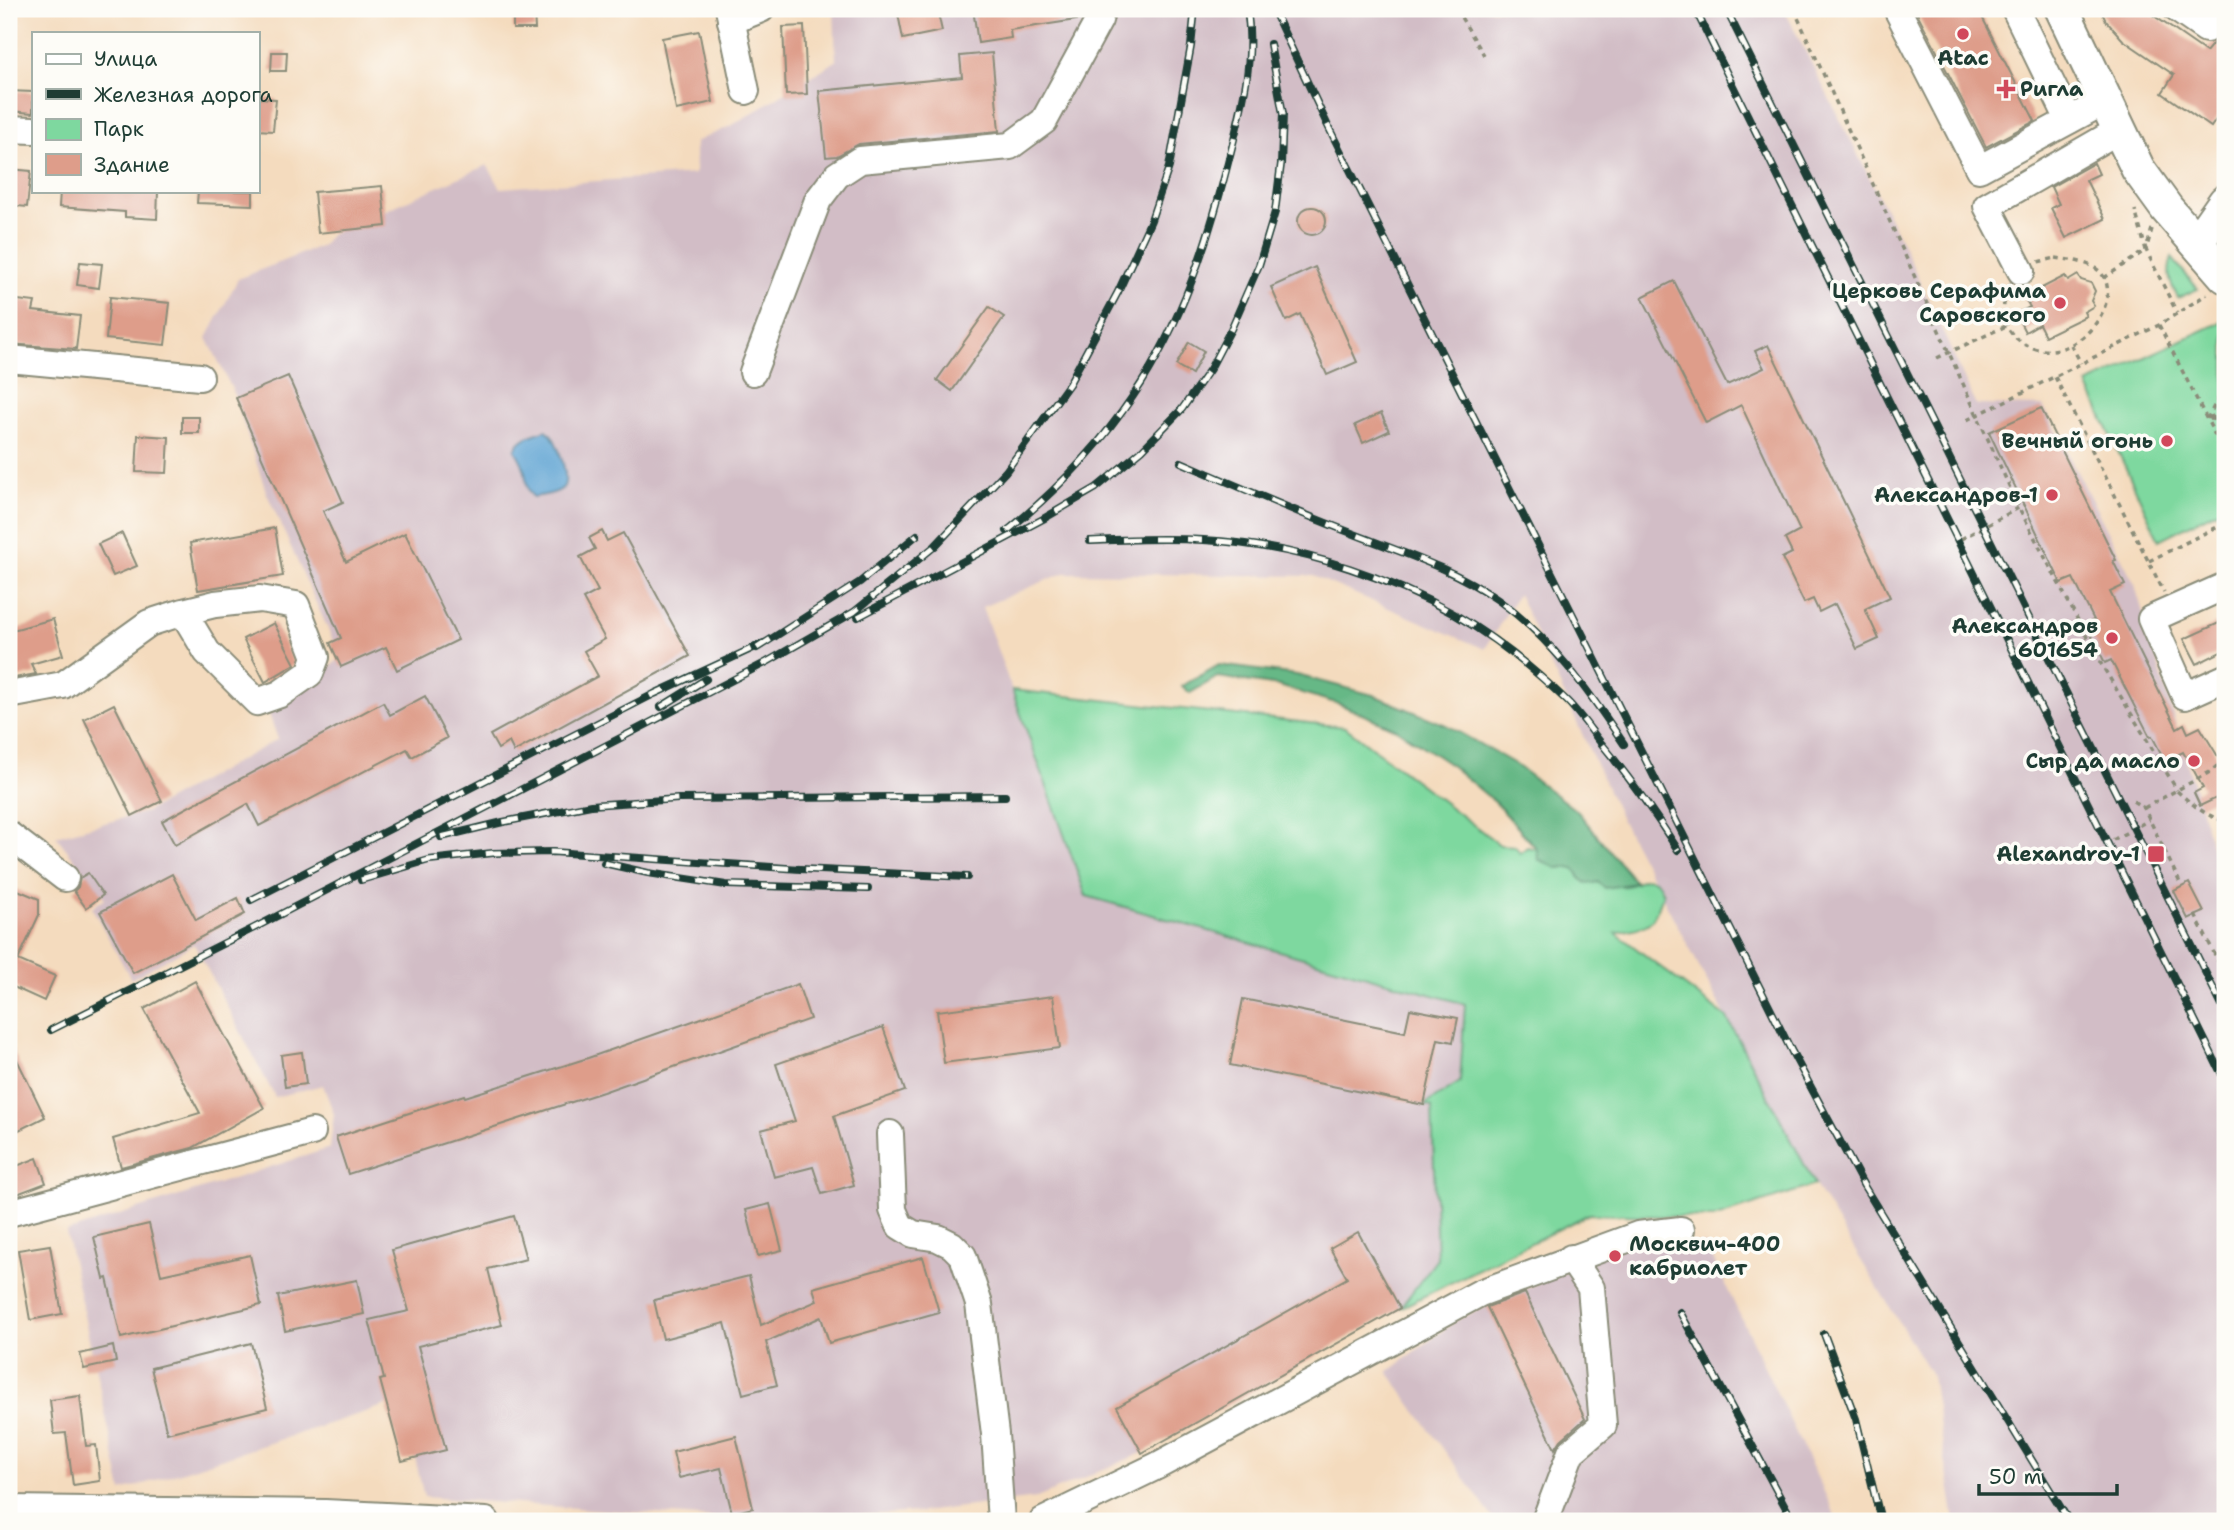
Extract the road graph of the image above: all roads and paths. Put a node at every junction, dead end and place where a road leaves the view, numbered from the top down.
1 (761, 9) edge
2 (1102, 9) edge
3 (1456, 9) edge
4 (1794, 9) edge
5 (1897, 9) edge
6 (2015, 9) edge
7 (2062, 9) edge
8 (2177, 9) edge
9 (2220, 9) edge
10 (730, 15) edge
11 (1484, 55) dead end
12 (746, 90) dead end
13 (2105, 101) junction
14 (2069, 120) junction
15 (9, 128) edge
16 (32, 130) edge
17 (2119, 130) junction
18 (2225, 202) edge
19 (2133, 203) dead end
20 (2154, 222) dead end
21 (2197, 242) junction
22 (2146, 250) junction
23 (2021, 271) junction
24 (2104, 278) junction
25 (2217, 284) edge
26 (2177, 313) junction
27 (2159, 325) junction
28 (2006, 326) junction
29 (2071, 345) junction
30 (1949, 352) junction
31 (1937, 358) dead end
32 (9, 359) edge
33 (2081, 363) junction
34 (753, 372) dead end
35 (2055, 376) junction
36 (200, 377) dead end
37 (2225, 386) edge
38 (2225, 410) edge
39 (1977, 415) junction
40 (2207, 419) junction
41 (1967, 420) dead end
42 (2225, 420) edge
43 (2225, 455) edge
44 (2024, 505) dead end
45 (2018, 508) junction
46 (2225, 523) edge
47 (1961, 539) dead end
48 (2149, 561) junction
49 (2225, 586) edge
50 (2173, 609) junction
51 (183, 612) junction
52 (2225, 678) edge
53 (9, 695) edge
54 (2225, 759) edge
55 (2168, 782) dead end
56 (2177, 790) junction
57 (2133, 800) dead end
58 (2144, 808) junction
59 (2149, 820) junction
60 (2225, 821) edge
61 (9, 835) edge
62 (2113, 840) dead end
63 (65, 878) dead end
64 (2182, 887) dead end
65 (2195, 915) dead end
66 (2225, 975) edge
67 (312, 1132) dead end
68 (890, 1134) dead end
69 (9, 1213) edge
70 (1681, 1230) dead end
71 (1571, 1258) junction
72 (9, 1509) edge
73 (116, 1516) edge
74 (366, 1518) edge
75 (486, 1521) edge
76 (1001, 1521) edge
77 (1043, 1521) edge
78 (1545, 1521) edge

1 - 10 street
2 - 34 street
3 - 11 path
4 - 30 path
5 - 14 street
6 - 14 street
7 - 13 main road
8 - 9 street
10 - 12 street
13 - 14 street
13 - 17 main road
15 - 16 street
17 - 21 main road
17 - 23 street
18 - 21 main road
19 - 22 path
20 - 22 path
21 - 25 main road
22 - 24 path
22 - 26 path
23 - 24 path
23 - 28 path
24 - 29 path
25 - 26 path
26 - 27 path
27 - 33 path
27 - 40 path
28 - 29 path
28 - 30 path
29 - 33 path
30 - 31 path
30 - 39 path
32 - 36 street
33 - 35 path
35 - 39 path
35 - 48 path
37 - 40 path
38 - 40 path
39 - 41 path
39 - 45 path
40 - 42 path
40 - 43 path
44 - 45 path
45 - 47 path
45 - 56 path
46 - 48 path
48 - 50 path
49 - 50 street
50 - 52 street
51 - 51 street
51 - 53 street
54 - 56 path
55 - 56 path
56 - 58 path
56 - 60 path
57 - 58 path
58 - 59 path
59 - 62 path
59 - 64 path
61 - 63 street
65 - 66 path
67 - 69 street
68 - 76 street
70 - 71 street
71 - 77 street
71 - 78 street
72 - 73 street
73 - 74 street
74 - 75 street

